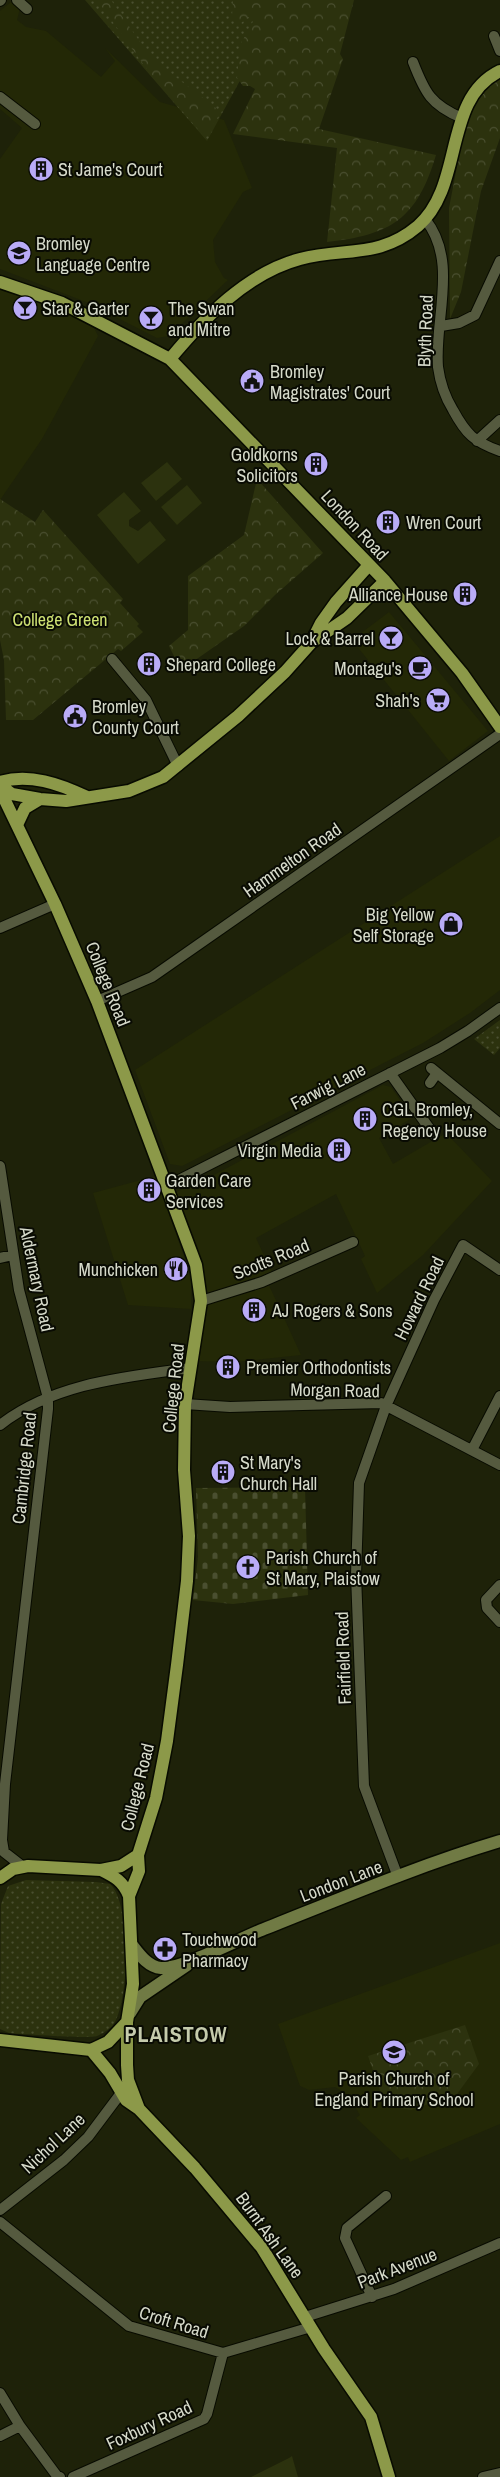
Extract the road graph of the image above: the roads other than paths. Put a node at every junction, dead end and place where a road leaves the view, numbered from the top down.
1 (16, 0) edge
2 (27, 9) dead end
3 (494, 36) dead end
4 (500, 51) edge
5 (413, 62) dead end
6 (500, 71) edge
7 (0, 97) edge
8 (462, 118) junction
9 (35, 124) dead end
10 (425, 219) junction
11 (500, 261) edge
12 (0, 282) edge
13 (441, 326) junction
14 (170, 359) junction
15 (500, 420) edge
16 (477, 441) junction
17 (500, 451) edge
18 (368, 565) junction
19 (384, 581) junction
20 (312, 643) junction
21 (112, 659) dead end
22 (500, 727) edge
23 (500, 734) edge
24 (178, 766) junction
25 (0, 784) edge
26 (0, 790) edge
27 (87, 797) junction
28 (40, 800) junction
29 (17, 825) junction
30 (55, 904) junction
31 (0, 928) edge
32 (97, 1001) junction
33 (500, 1008) edge
34 (390, 1073) junction
35 (430, 1083) dead end
36 (500, 1124) edge
37 (434, 1135) dead end
38 (0, 1166) edge
39 (167, 1186) junction
40 (352, 1242) dead end
41 (13, 1254) junction
42 (0, 1258) edge
43 (500, 1270) edge
44 (201, 1301) junction
45 (191, 1368) junction
46 (500, 1396) edge
47 (48, 1398) junction
48 (186, 1404) junction
49 (386, 1406) junction
50 (0, 1425) edge
51 (472, 1450) junction
52 (500, 1465) edge
53 (500, 1585) edge
54 (500, 1622) edge
55 (3, 1784) edge
56 (500, 1841) edge
57 (138, 1855) junction
58 (22, 1866) junction
59 (101, 1870) junction
60 (398, 1877) junction
61 (0, 1878) edge
62 (129, 1896) junction
63 (132, 1945) junction
64 (196, 1958) junction
65 (128, 2017) junction
66 (0, 2041) edge
67 (91, 2050) junction
68 (121, 2094) junction
69 (139, 2109) junction
70 (386, 2196) dead end
71 (0, 2210) edge
72 (0, 2222) edge
73 (500, 2244) edge
74 (372, 2297) junction
75 (308, 2322) junction
76 (223, 2353) junction
77 (0, 2393) edge
78 (20, 2426) junction
79 (0, 2436) edge
80 (500, 2473) edge
81 (60, 2477) edge
82 (73, 2477) edge
83 (388, 2477) edge
84 (483, 2477) edge

1 - 2 street
3 - 4 street
5 - 8 street
6 - 8 main road
7 - 9 street
8 - 10 main road
10 - 13 street, Blyth Road
10 - 14 main road
11 - 13 street
12 - 14 main road, London Road
13 - 16 street, Blyth Road
14 - 18 main road, London Road
15 - 16 street
16 - 17 street, Blyth Road
18 - 19 main road, London Road
18 - 20 main road
19 - 20 main road
19 - 22 main road, London Road
20 - 24 main road
21 - 24 street
23 - 32 street, Hammelton Road
24 - 27 main road
25 - 27 main road
25 - 28 main road
26 - 29 main road, College Road
27 - 28 main road
28 - 29 main road
29 - 30 main road, College Road
30 - 31 street
30 - 32 main road, College Road
32 - 39 main road, College Road
33 - 34 street, Farwig Lane
34 - 37 street
34 - 39 street, Farwig Lane
35 - 36 street
38 - 41 street, Aldermary Road
39 - 44 main road, College Road
40 - 44 street, Scotts Road
41 - 42 street
41 - 47 street, Aldermary Road
43 - 49 street, Howard Road
44 - 45 main road, College Road
45 - 47 street
45 - 48 main road, College Road
46 - 51 street
47 - 50 street
47 - 55 street, Cambridge Road
48 - 49 street, Morgan Road
48 - 57 main road, College Road
49 - 51 street, Morgan Road
49 - 60 street, Fairfield Road
51 - 52 street, Morgan Road
53 - 54 street
55 - 58 street, Cambridge Road
56 - 60 street, London Lane
57 - 59 main road
57 - 62 main road, College Road
58 - 59 main road
58 - 61 main road
59 - 62 main road
60 - 64 street, London Lane
62 - 63 main road, College Road
63 - 64 street
63 - 65 main road, College Road
64 - 65 street
65 - 67 main road
65 - 69 main road, Burnt Ash Lane
66 - 67 main road
67 - 68 main road
68 - 69 main road
68 - 71 street, Nichol Lane
69 - 75 main road, Burnt Ash Lane
70 - 74 street
72 - 76 street, Croft Road
73 - 74 street, Park Avenue
74 - 75 street, Park Avenue
75 - 76 street, Croft Road
75 - 83 main road, Burnt Ash Lane
76 - 82 street, Foxbury Road
77 - 78 street
78 - 79 street
78 - 81 street
80 - 84 street

